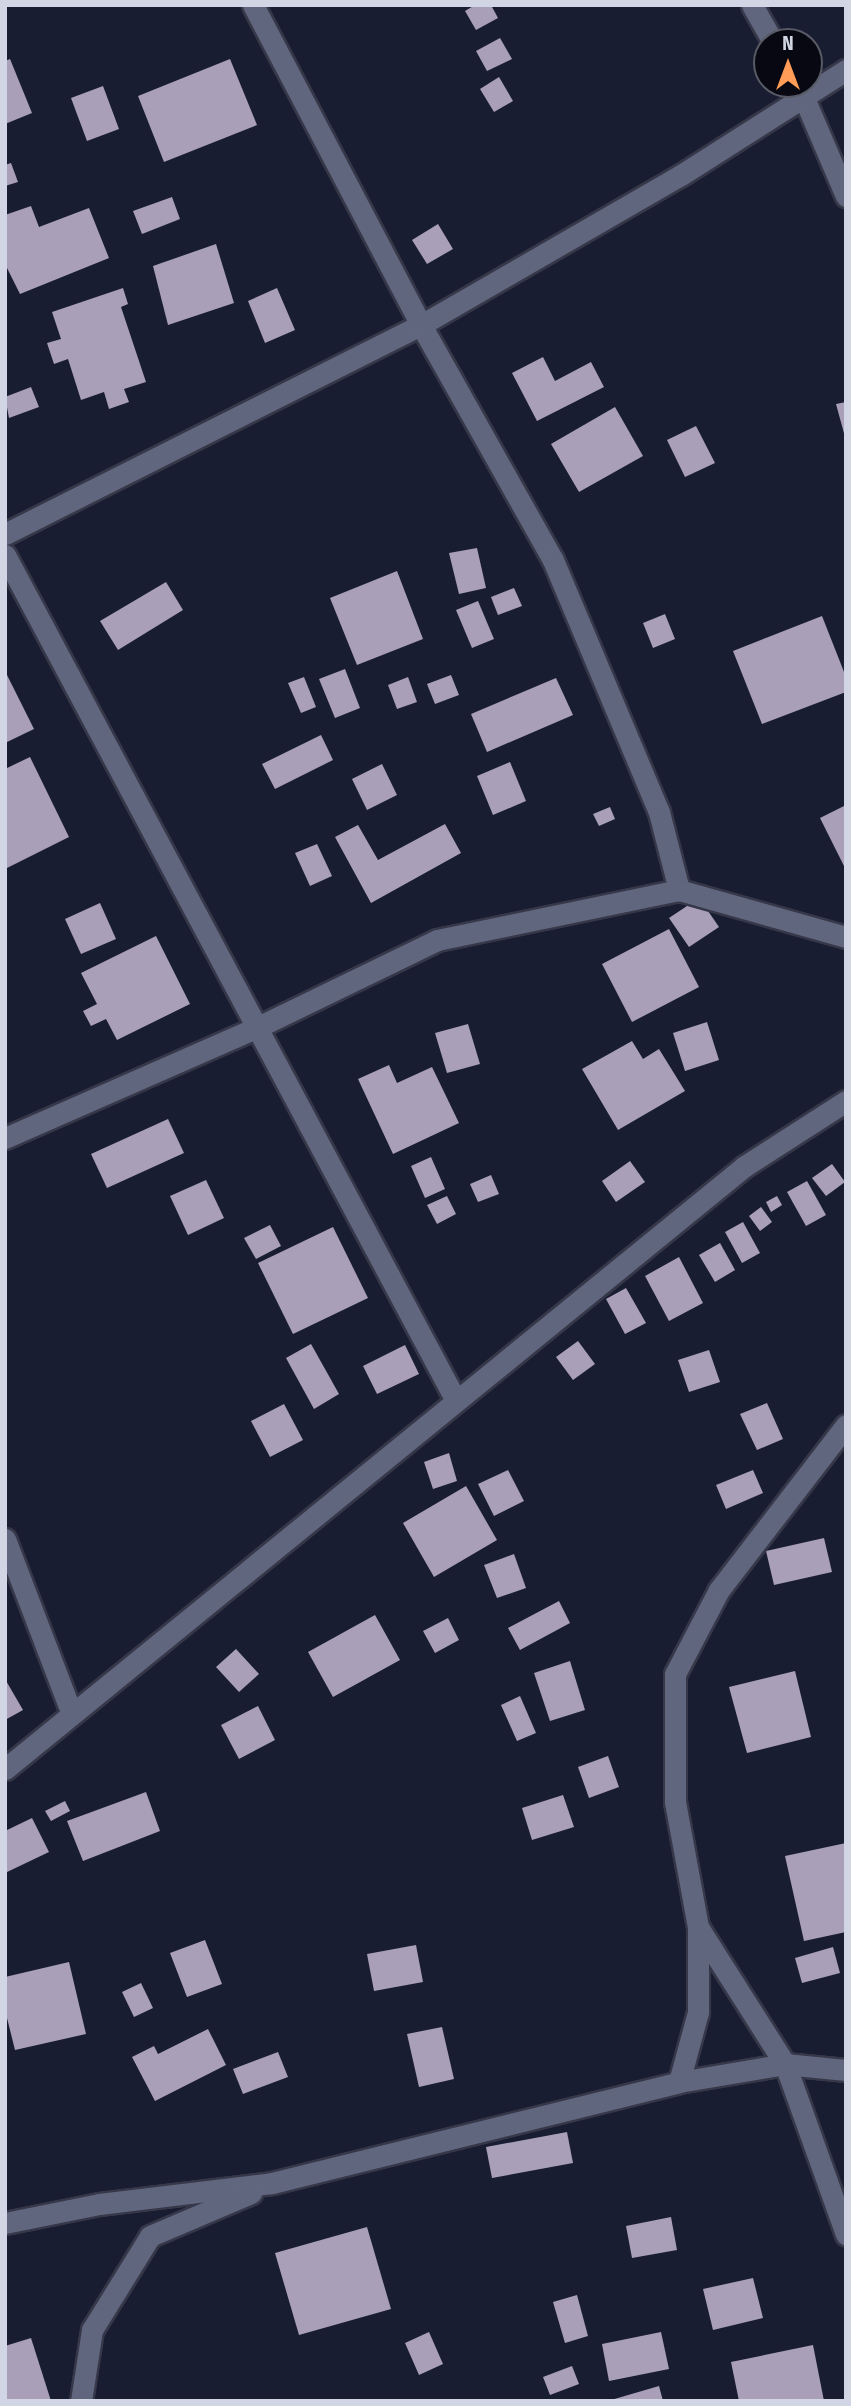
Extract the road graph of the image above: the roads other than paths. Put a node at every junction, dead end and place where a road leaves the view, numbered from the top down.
1 (253, 5) edge
2 (752, 5) edge
3 (766, 28) edge
4 (846, 70) edge
5 (823, 80) edge
6 (788, 98) edge
7 (805, 98) edge
8 (846, 196) edge
9 (421, 326) junction
10 (5, 534) edge
11 (5, 555) edge
12 (679, 890) junction
13 (846, 937) edge
14 (260, 1026) junction
15 (846, 1101) edge
16 (5, 1138) edge
17 (456, 1399) junction
18 (846, 1425) edge
19 (5, 1539) edge
20 (71, 1712) junction
21 (5, 1769) edge
22 (698, 1927) junction
23 (785, 2064) junction
24 (846, 2070) edge
25 (679, 2082) junction
26 (272, 2183) junction
27 (5, 2223) edge
28 (846, 2234) edge
29 (81, 2401) edge

1 - 9 street
2 - 3 street
4 - 5 street
6 - 9 street
7 - 8 street
9 - 10 street
9 - 12 street
11 - 14 street
12 - 13 street
12 - 14 street
14 - 16 street
14 - 17 street
15 - 17 street
17 - 20 street
18 - 22 street
19 - 20 street
20 - 21 street
22 - 23 street
22 - 25 street
23 - 24 street
23 - 25 street
23 - 28 street
25 - 26 street
26 - 27 street
26 - 29 street

